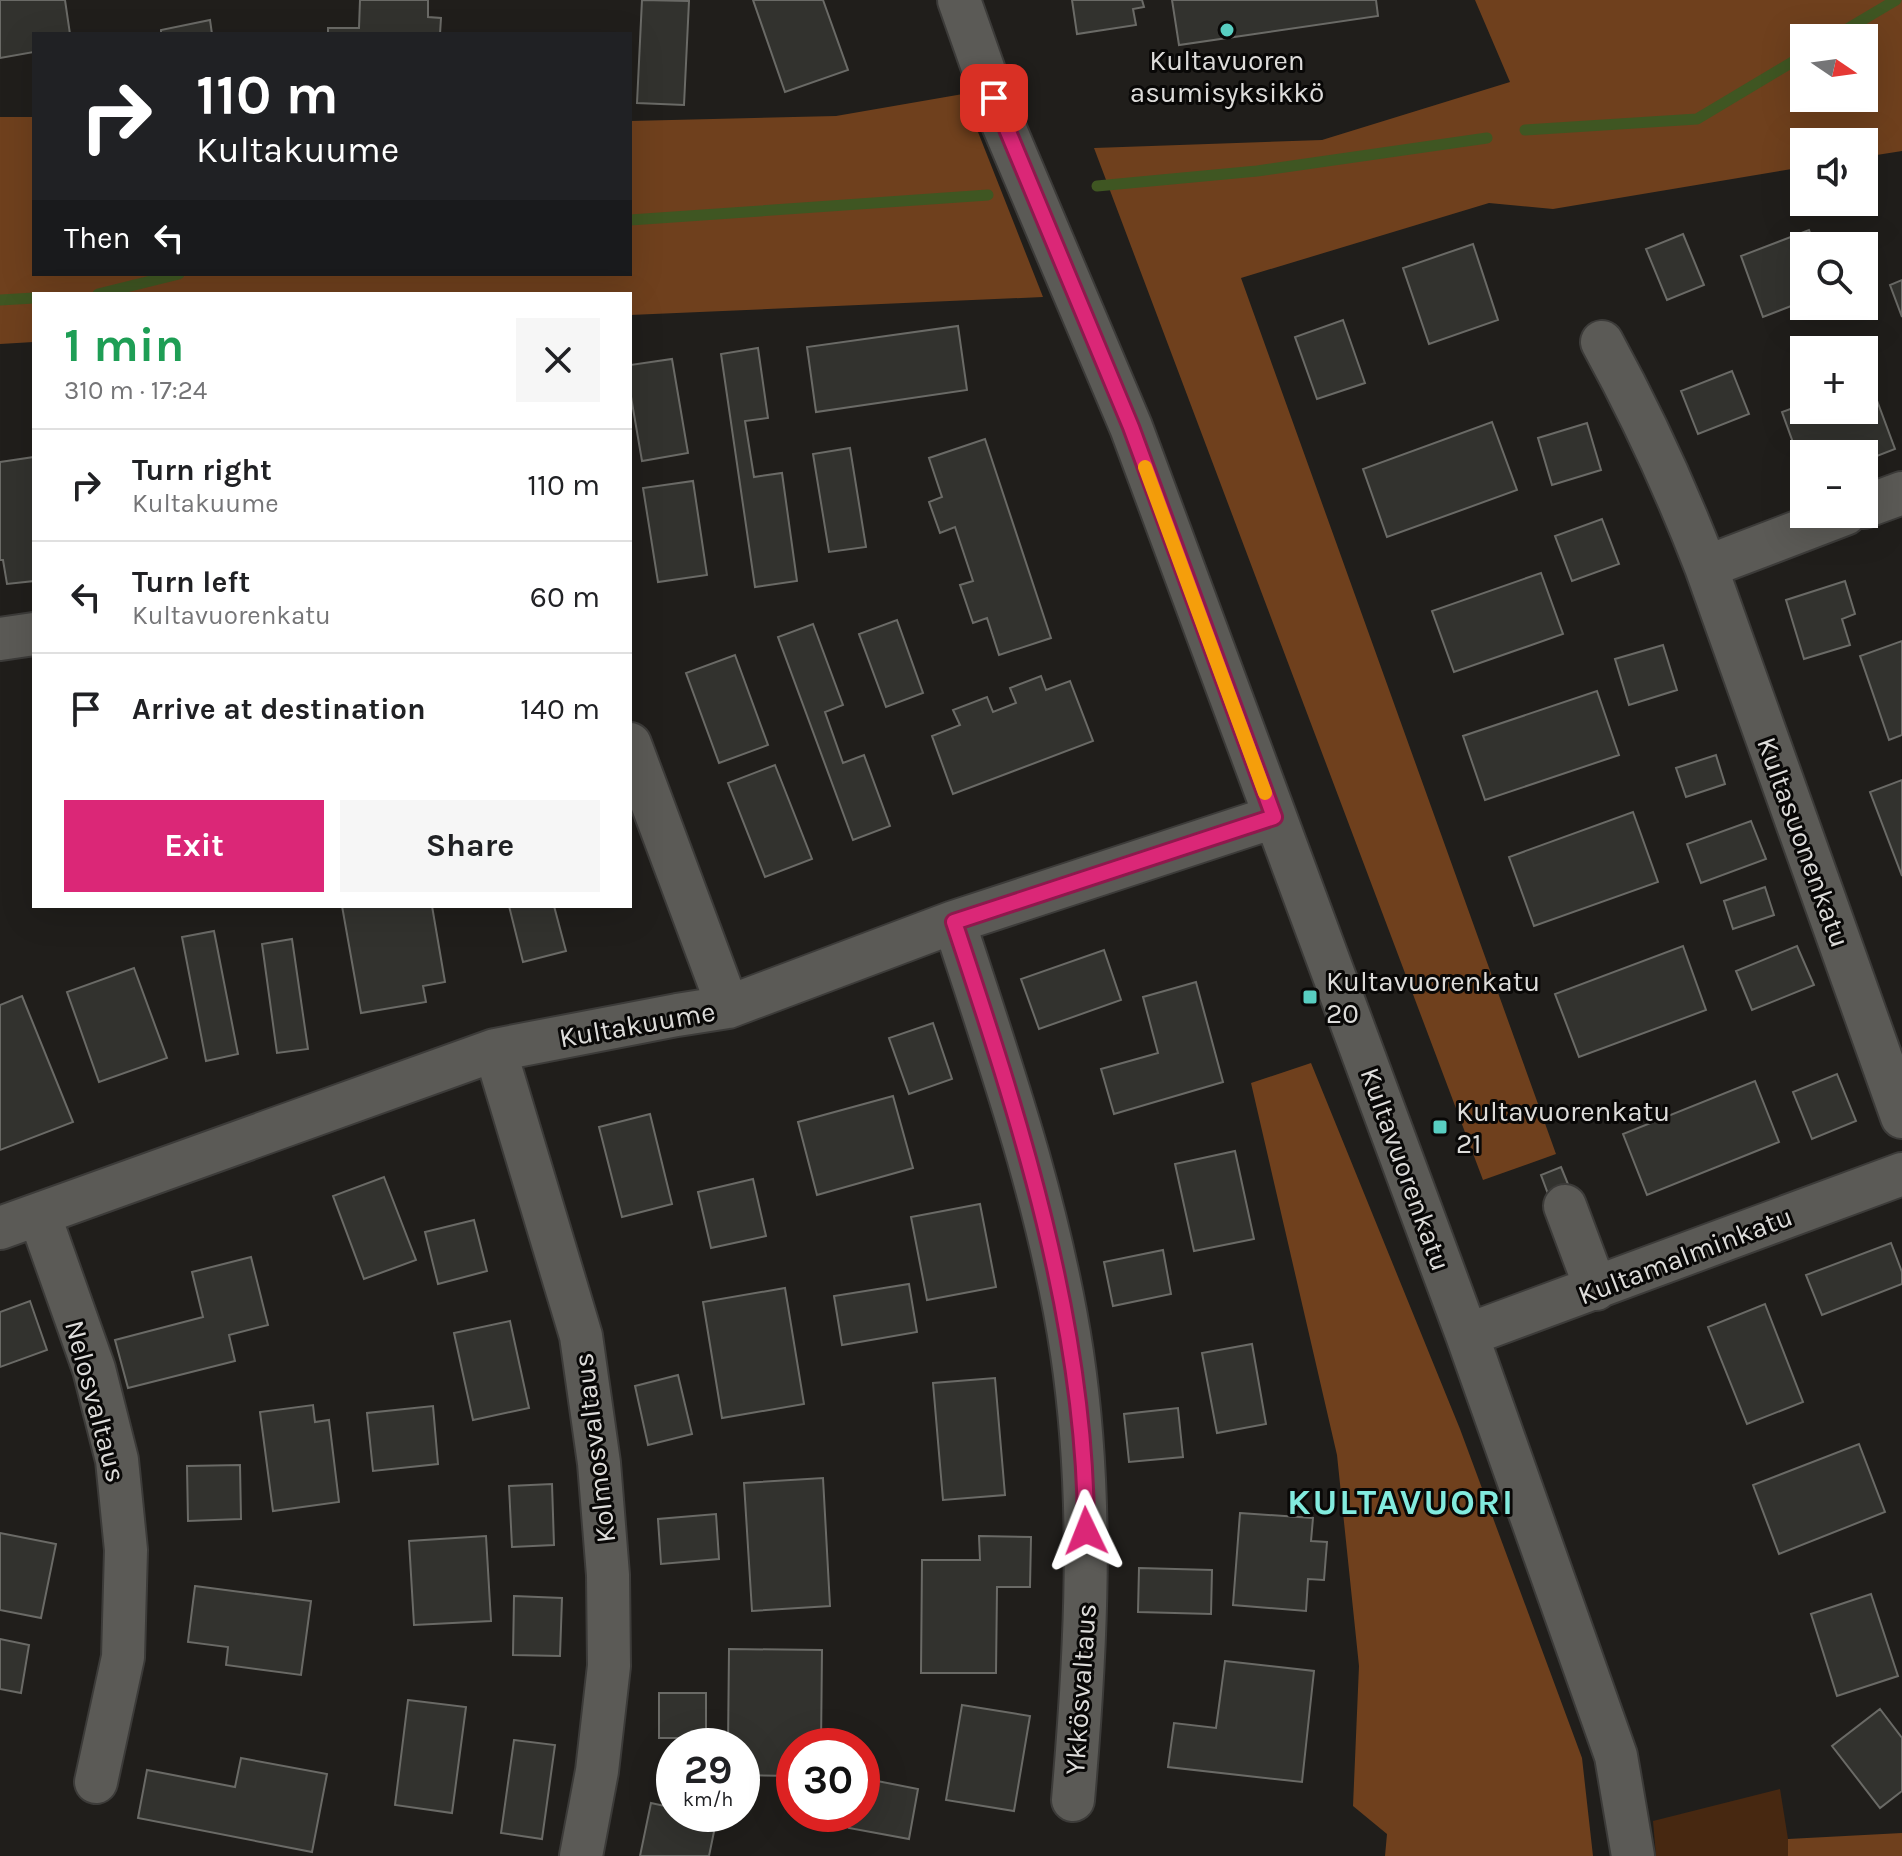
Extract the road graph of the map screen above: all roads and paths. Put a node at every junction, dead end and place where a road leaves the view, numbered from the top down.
1 (959, 0) edge
2 (1602, 342) dead end
3 (1902, 493) edge
4 (1878, 502) edge
5 (1808, 528) edge
6 (1706, 567) junction
7 (32, 634) edge
8 (0, 639) edge
9 (632, 749) edge
10 (1274, 817) junction
11 (954, 922) junction
12 (728, 1007) junction
13 (495, 1050) junction
14 (1902, 1117) edge
15 (1902, 1174) edge
16 (1565, 1206) dead end
17 (39, 1214) junction
18 (0, 1228) edge
19 (1596, 1289) junction
20 (1467, 1335) junction
21 (96, 1782) dead end
22 (1073, 1800) dead end
23 (581, 1856) edge
24 (1633, 1856) edge

1 - 10 street, Kultavuorenkatu
2 - 6 street, Kultasuonenkatu
3 - 4 street
5 - 6 street
6 - 14 street, Kultasuonenkatu
7 - 8 street
9 - 12 street
10 - 11 street, Kultakuume
10 - 20 street, Kultavuorenkatu
11 - 12 street, Kultakuume
11 - 22 street, Ykkösvaltaus
12 - 13 street, Kultakuume
13 - 17 street, Kultakuume
13 - 23 street, Kolmosvaltaus
15 - 19 street, Kultamalminkatu
16 - 19 street
17 - 18 street, Kultakuume
17 - 21 street, Nelosvaltaus
19 - 20 street, Kultamalminkatu
20 - 24 street, Kultavuorenkatu

